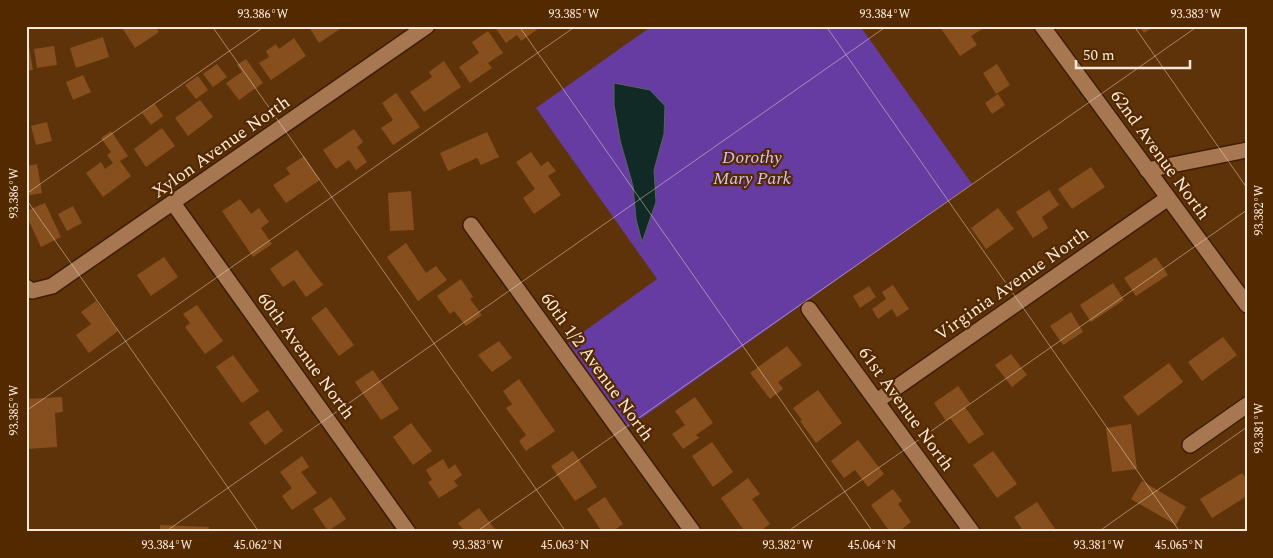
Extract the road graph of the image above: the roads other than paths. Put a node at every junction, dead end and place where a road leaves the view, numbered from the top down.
1 (428, 26) edge
2 (1042, 26) edge
3 (1247, 150) edge
4 (1147, 170) junction
5 (1168, 198) junction
6 (173, 203) junction
7 (471, 224) dead end
8 (29, 289) edge
9 (1247, 305) edge
10 (809, 309) dead end
11 (877, 401) junction
12 (1247, 405) edge
13 (1190, 446) dead end
14 (691, 531) edge
15 (408, 532) edge
16 (972, 532) edge

1 - 6 street, Xylon Avenue North
2 - 4 street, 62nd Avenue North
3 - 4 street
4 - 5 street, 62nd Avenue North
5 - 9 street, 62nd Avenue North
5 - 11 street, Virginia Avenue North
6 - 8 street, Xylon Avenue North
6 - 15 street, 60th Avenue North
7 - 14 street, 60th 1/2 Avenue North
10 - 11 street, 61st Avenue North
11 - 16 street, 61st Avenue North
12 - 13 street

